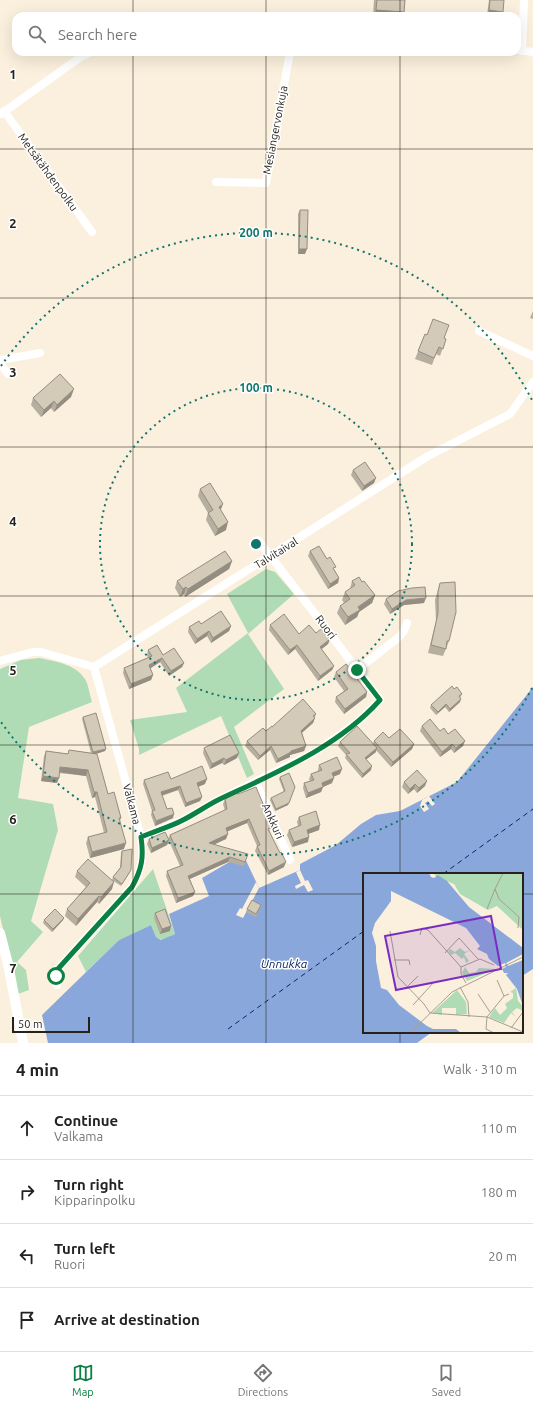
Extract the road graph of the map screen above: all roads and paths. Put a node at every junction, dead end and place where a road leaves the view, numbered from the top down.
1 (524, 0) edge
2 (521, 30) edge
3 (521, 50) edge
4 (533, 52) edge
5 (82, 56) edge
6 (289, 56) edge
7 (2, 113) edge
8 (216, 182) dead end
9 (92, 232) dead end
10 (479, 331) dead end
11 (40, 354) dead end
12 (533, 356) edge
13 (0, 360) edge
14 (0, 363) edge
15 (8, 374) dead end
16 (533, 382) edge
17 (258, 540) dead end
18 (270, 556) junction
19 (407, 623) dead end
20 (0, 661) edge
21 (94, 667) junction
22 (357, 670) junction
23 (256, 782) junction
24 (141, 837) junction
25 (290, 860) dead end
26 (0, 933) edge
27 (56, 985) dead end
28 (23, 1043) edge

1 - 2 street
3 - 4 street
5 - 7 street
6 - 8 street, Mesiangervonkuja
7 - 9 street, Metsätähdenpolku
10 - 12 street
11 - 13 street
14 - 15 street
16 - 18 street, Talvitaival
17 - 18 street, Ruori
18 - 21 street, Talvitaival
18 - 22 street, Ruori
19 - 22 street
20 - 21 street
21 - 24 street, Valkama
22 - 23 street, Ruori
23 - 24 street
23 - 25 street, Ankkuri
24 - 27 street, Valkama
26 - 28 street

